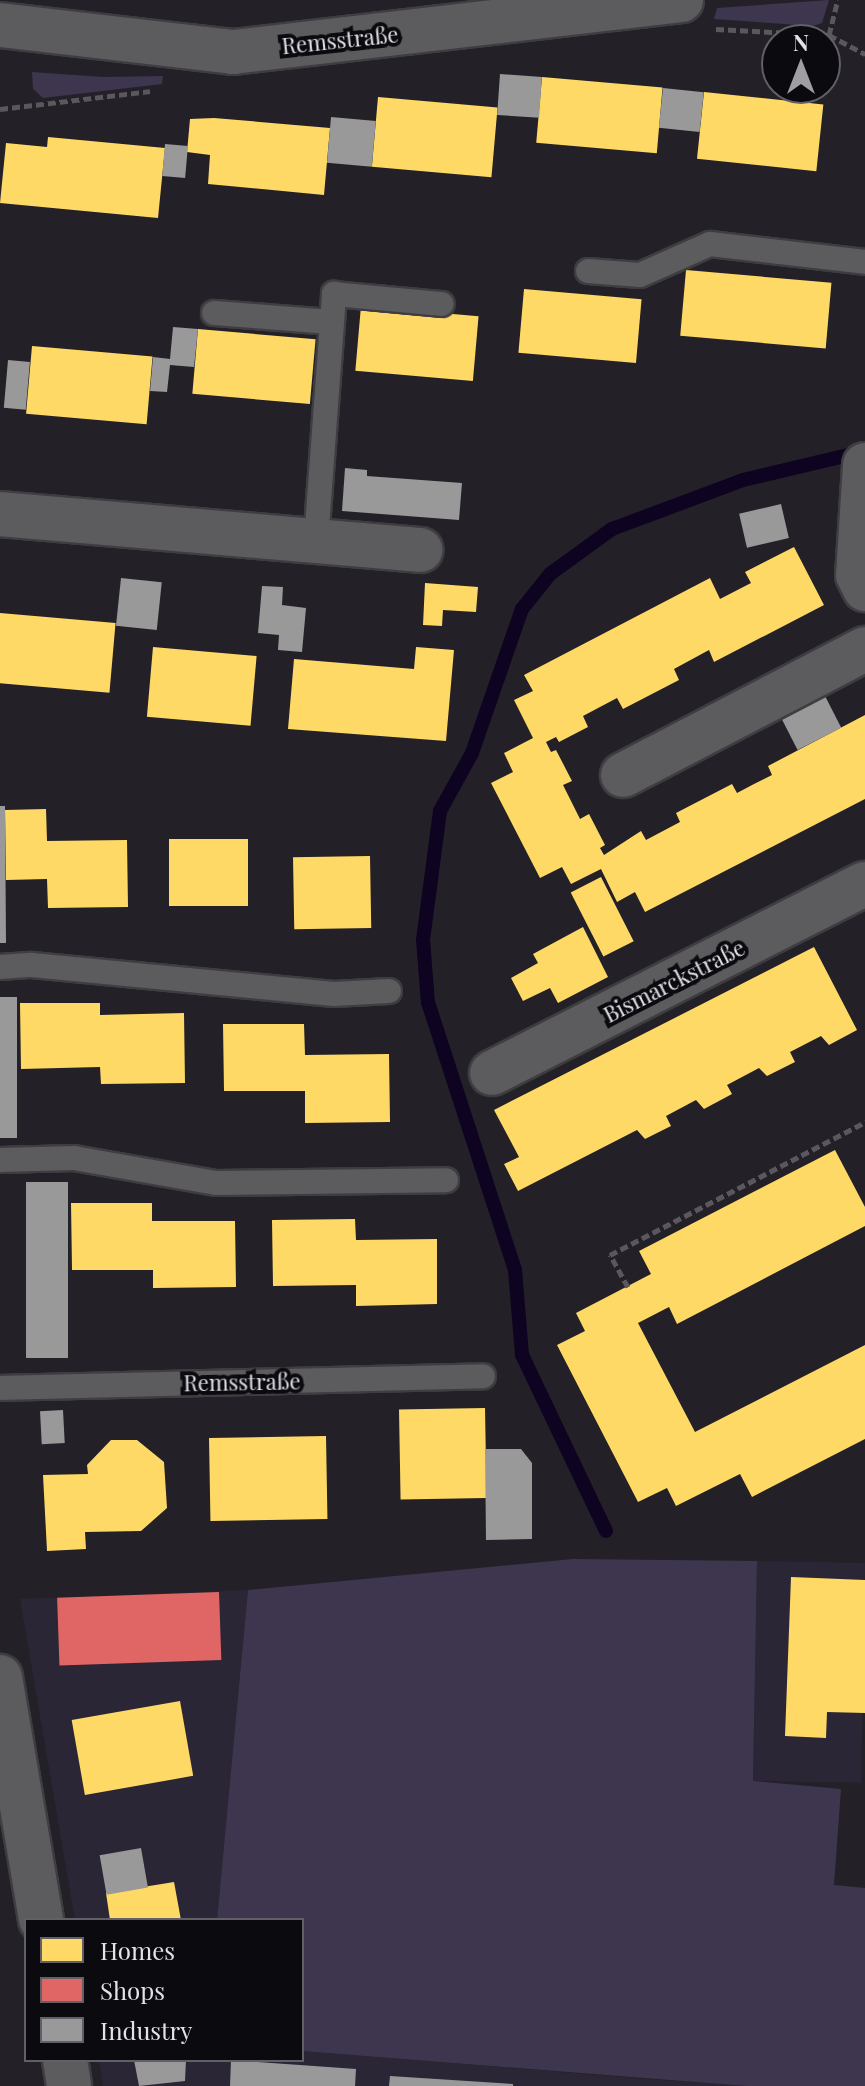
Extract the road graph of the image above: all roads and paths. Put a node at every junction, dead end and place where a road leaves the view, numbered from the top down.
1 (838, 0) edge
2 (693, 14) edge
3 (761, 24) edge
4 (832, 24) edge
5 (0, 25) edge
6 (841, 41) edge
7 (865, 54) edge
8 (158, 90) dead end
9 (0, 109) edge
10 (865, 262) edge
11 (588, 271) dead end
12 (442, 304) dead end
13 (214, 313) dead end
14 (332, 322) junction
15 (865, 465) edge
16 (0, 514) edge
17 (316, 541) junction
18 (420, 550) dead end
19 (865, 589) edge
20 (865, 649) edge
21 (623, 775) dead end
22 (860, 887) edge
23 (0, 967) edge
24 (389, 991) dead end
25 (492, 1073) dead end
26 (865, 1122) edge
27 (0, 1160) edge
28 (446, 1180) dead end
29 (628, 1287) dead end
30 (483, 1376) dead end
31 (0, 1388) edge
32 (0, 1677) edge
33 (41, 1918) edge
34 (65, 2062) edge
35 (69, 2086) edge

1 - 4 path
2 - 3 path
2 - 5 street, Remsstraße
6 - 7 path
8 - 9 path
10 - 11 lane
12 - 14 lane
13 - 14 lane
14 - 17 lane
15 - 19 street
16 - 17 street
17 - 18 street
20 - 21 street
22 - 25 street, Bismarckstraße
23 - 24 lane
26 - 29 path
27 - 28 lane
30 - 31 lane, Remsstraße
32 - 33 street
34 - 35 street

